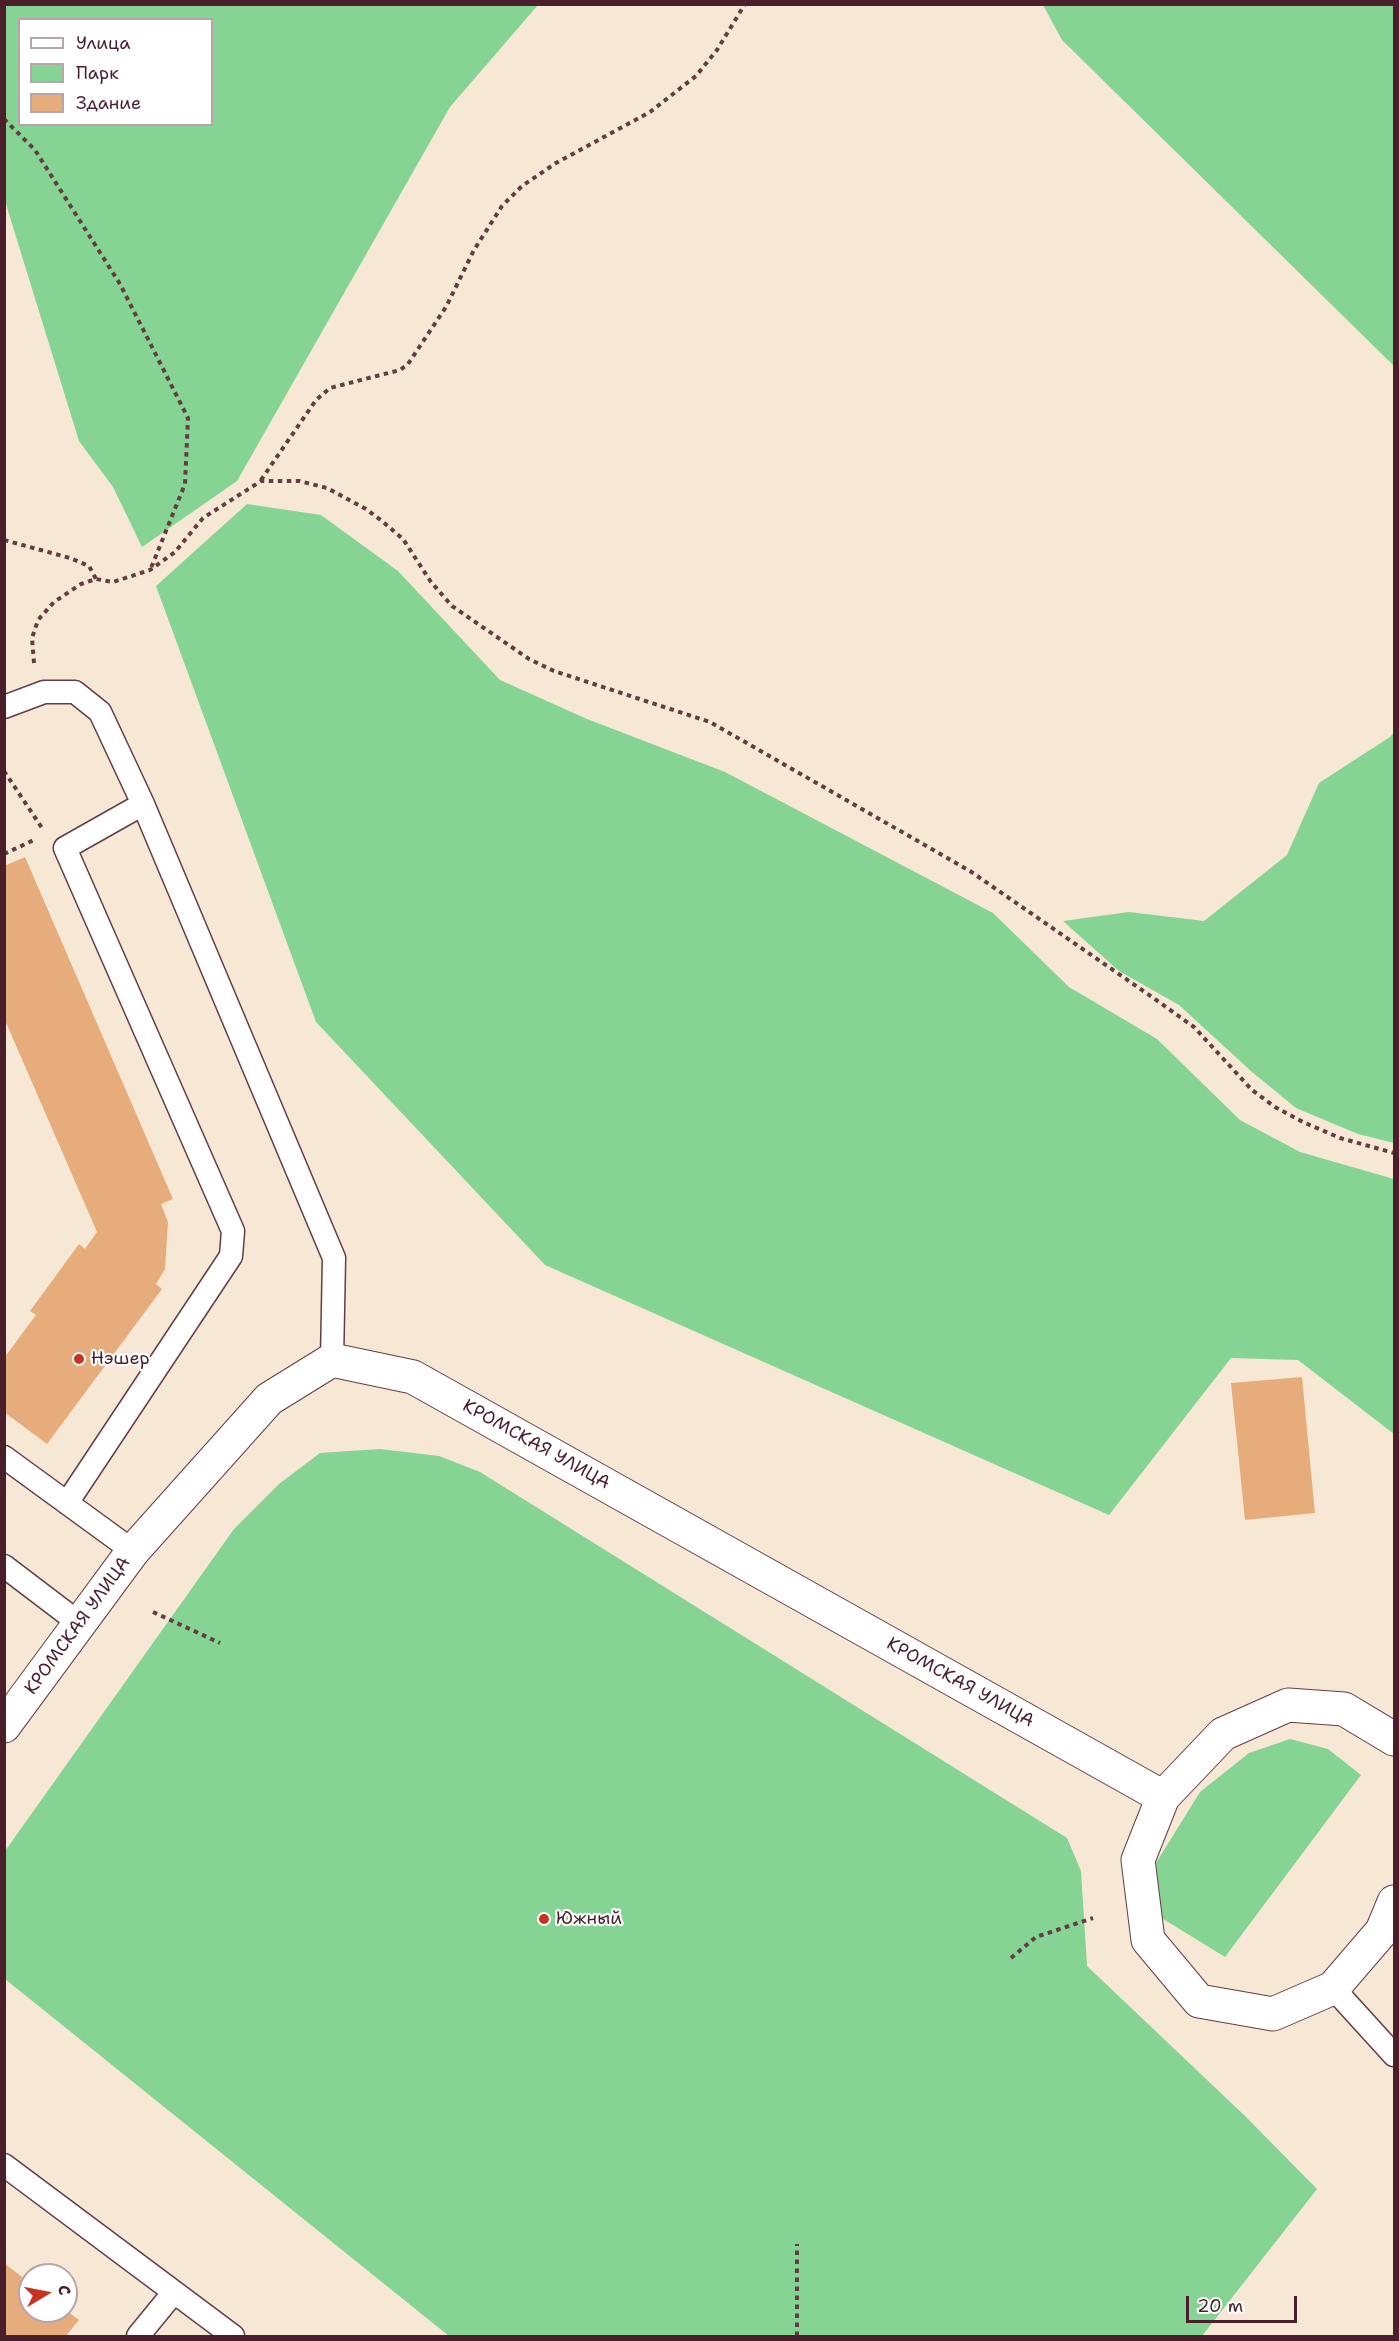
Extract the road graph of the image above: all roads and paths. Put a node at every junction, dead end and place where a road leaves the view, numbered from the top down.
1 (745, 4) edge
2 (4, 119) edge
3 (261, 481) junction
4 (4, 540) edge
5 (150, 570) junction
6 (96, 579) junction
7 (45, 692) junction
8 (4, 707) edge
9 (4, 771) edge
10 (143, 804) junction
11 (4, 854) edge
12 (1395, 1153) edge
13 (332, 1360) junction
14 (4, 1456) edge
15 (67, 1503) junction
16 (133, 1551) junction
17 (4, 1566) edge
18 (153, 1612) dead end
19 (79, 1623) junction
20 (220, 1643) dead end
21 (4, 1726) edge
22 (1395, 1739) edge
23 (1163, 1797) junction
24 (1395, 1902) edge
25 (1094, 1918) dead end
26 (1011, 1958) dead end
27 (1333, 1988) junction
28 (1395, 2055) edge
29 (4, 2165) edge
30 (797, 2244) dead end
31 (174, 2292) junction
32 (138, 2337) edge
33 (233, 2337) edge
34 (797, 2337) edge

1 - 3 path
2 - 5 path
3 - 5 path
3 - 12 path
4 - 6 path
5 - 6 path
6 - 7 path
7 - 8 lane
7 - 10 lane
9 - 11 path
10 - 13 lane
10 - 15 lane
13 - 16 street, КРОМСКАЯ УЛИЦА
13 - 23 street, КРОМСКАЯ УЛИЦА
14 - 15 lane
15 - 16 lane
16 - 19 street, КРОМСКАЯ УЛИЦА
17 - 19 lane
18 - 20 path
19 - 21 street, КРОМСКАЯ УЛИЦА
22 - 23 street
23 - 27 street
24 - 27 street
25 - 26 path
27 - 28 lane
29 - 31 lane
30 - 34 path
31 - 32 lane
31 - 33 lane

